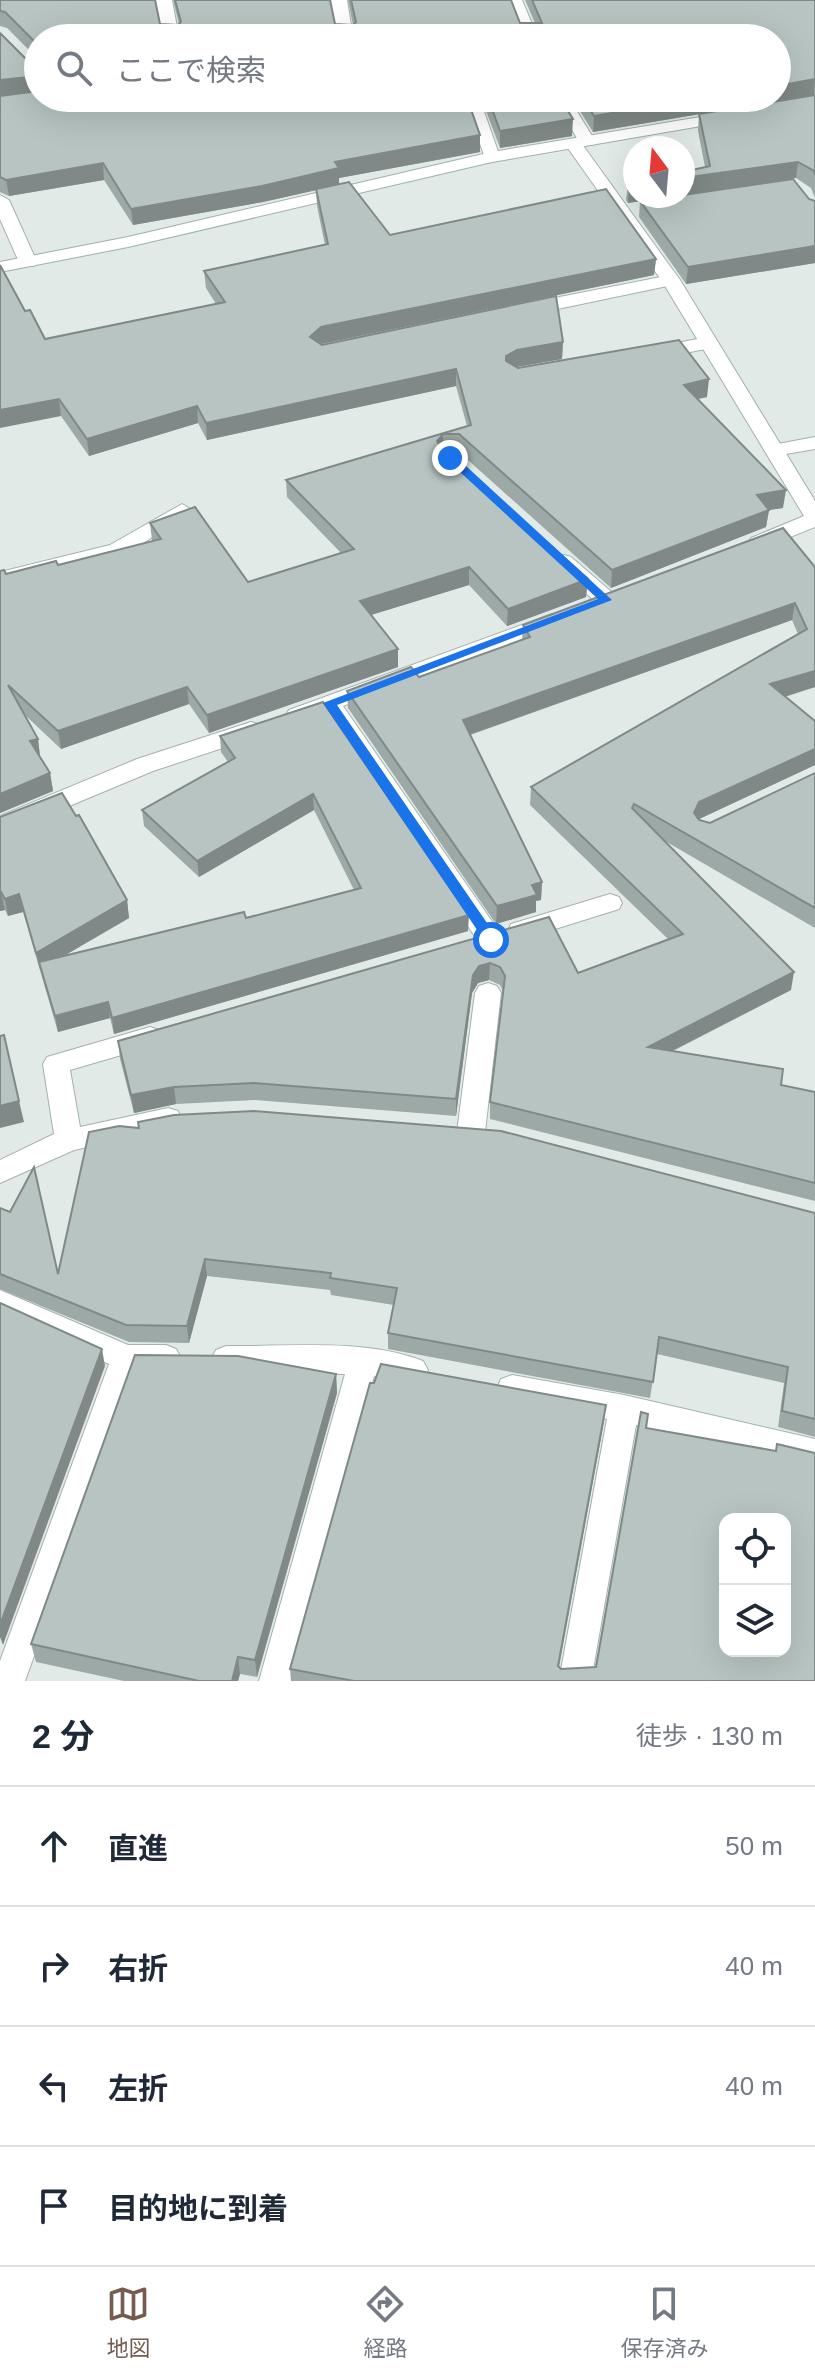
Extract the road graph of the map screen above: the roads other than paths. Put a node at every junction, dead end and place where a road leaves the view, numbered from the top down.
1 (164, 0) edge
2 (339, 0) edge
3 (514, 0) edge
4 (168, 24) edge
5 (343, 24) edge
6 (524, 24) edge
7 (477, 112) edge
8 (567, 112) edge
9 (754, 113) edge
10 (580, 143) junction
11 (492, 157) junction
12 (0, 200) edge
13 (28, 262) junction
14 (0, 267) edge
15 (671, 280) junction
16 (504, 315) edge
17 (709, 343) junction
18 (635, 356) edge
19 (815, 443) edge
20 (774, 450) junction
21 (182, 510) edge
22 (815, 519) edge
23 (551, 549) edge
24 (736, 552) edge
25 (0, 579) edge
26 (329, 703) junction
27 (0, 826) edge
28 (610, 903) dead end
29 (491, 940) junction
30 (461, 948) edge
31 (488, 993) dead end
32 (176, 1030) edge
33 (192, 1117) edge
34 (440, 1129) edge
35 (471, 1132) junction
36 (501, 1134) edge
37 (69, 1140) junction
38 (0, 1172) edge
39 (0, 1302) edge
40 (126, 1358) junction
41 (363, 1361) junction
42 (439, 1375) edge
43 (486, 1383) edge
44 (624, 1408) junction
45 (815, 1453) edge
46 (0, 1678) edge
47 (9, 1681) edge
48 (275, 1681) edge
49 (575, 1681) edge

1 - 4 street
2 - 5 street
3 - 6 street
7 - 11 street
8 - 10 street
9 - 10 street
10 - 11 street
10 - 15 street
11 - 13 street
12 - 13 street
13 - 14 street
15 - 16 street
15 - 17 street
17 - 18 street
17 - 20 street
19 - 20 street
20 - 22 street
21 - 25 street
22 - 24 street
23 - 26 street
26 - 27 street
26 - 29 street
28 - 29 street
29 - 30 street
31 - 35 street
32 - 37 street
33 - 37 street
34 - 35 street
35 - 36 street
37 - 38 street
39 - 40 street
40 - 41 street
40 - 47 street
41 - 42 street
41 - 48 street
43 - 44 street
44 - 45 street
44 - 49 street
46 - 47 street

